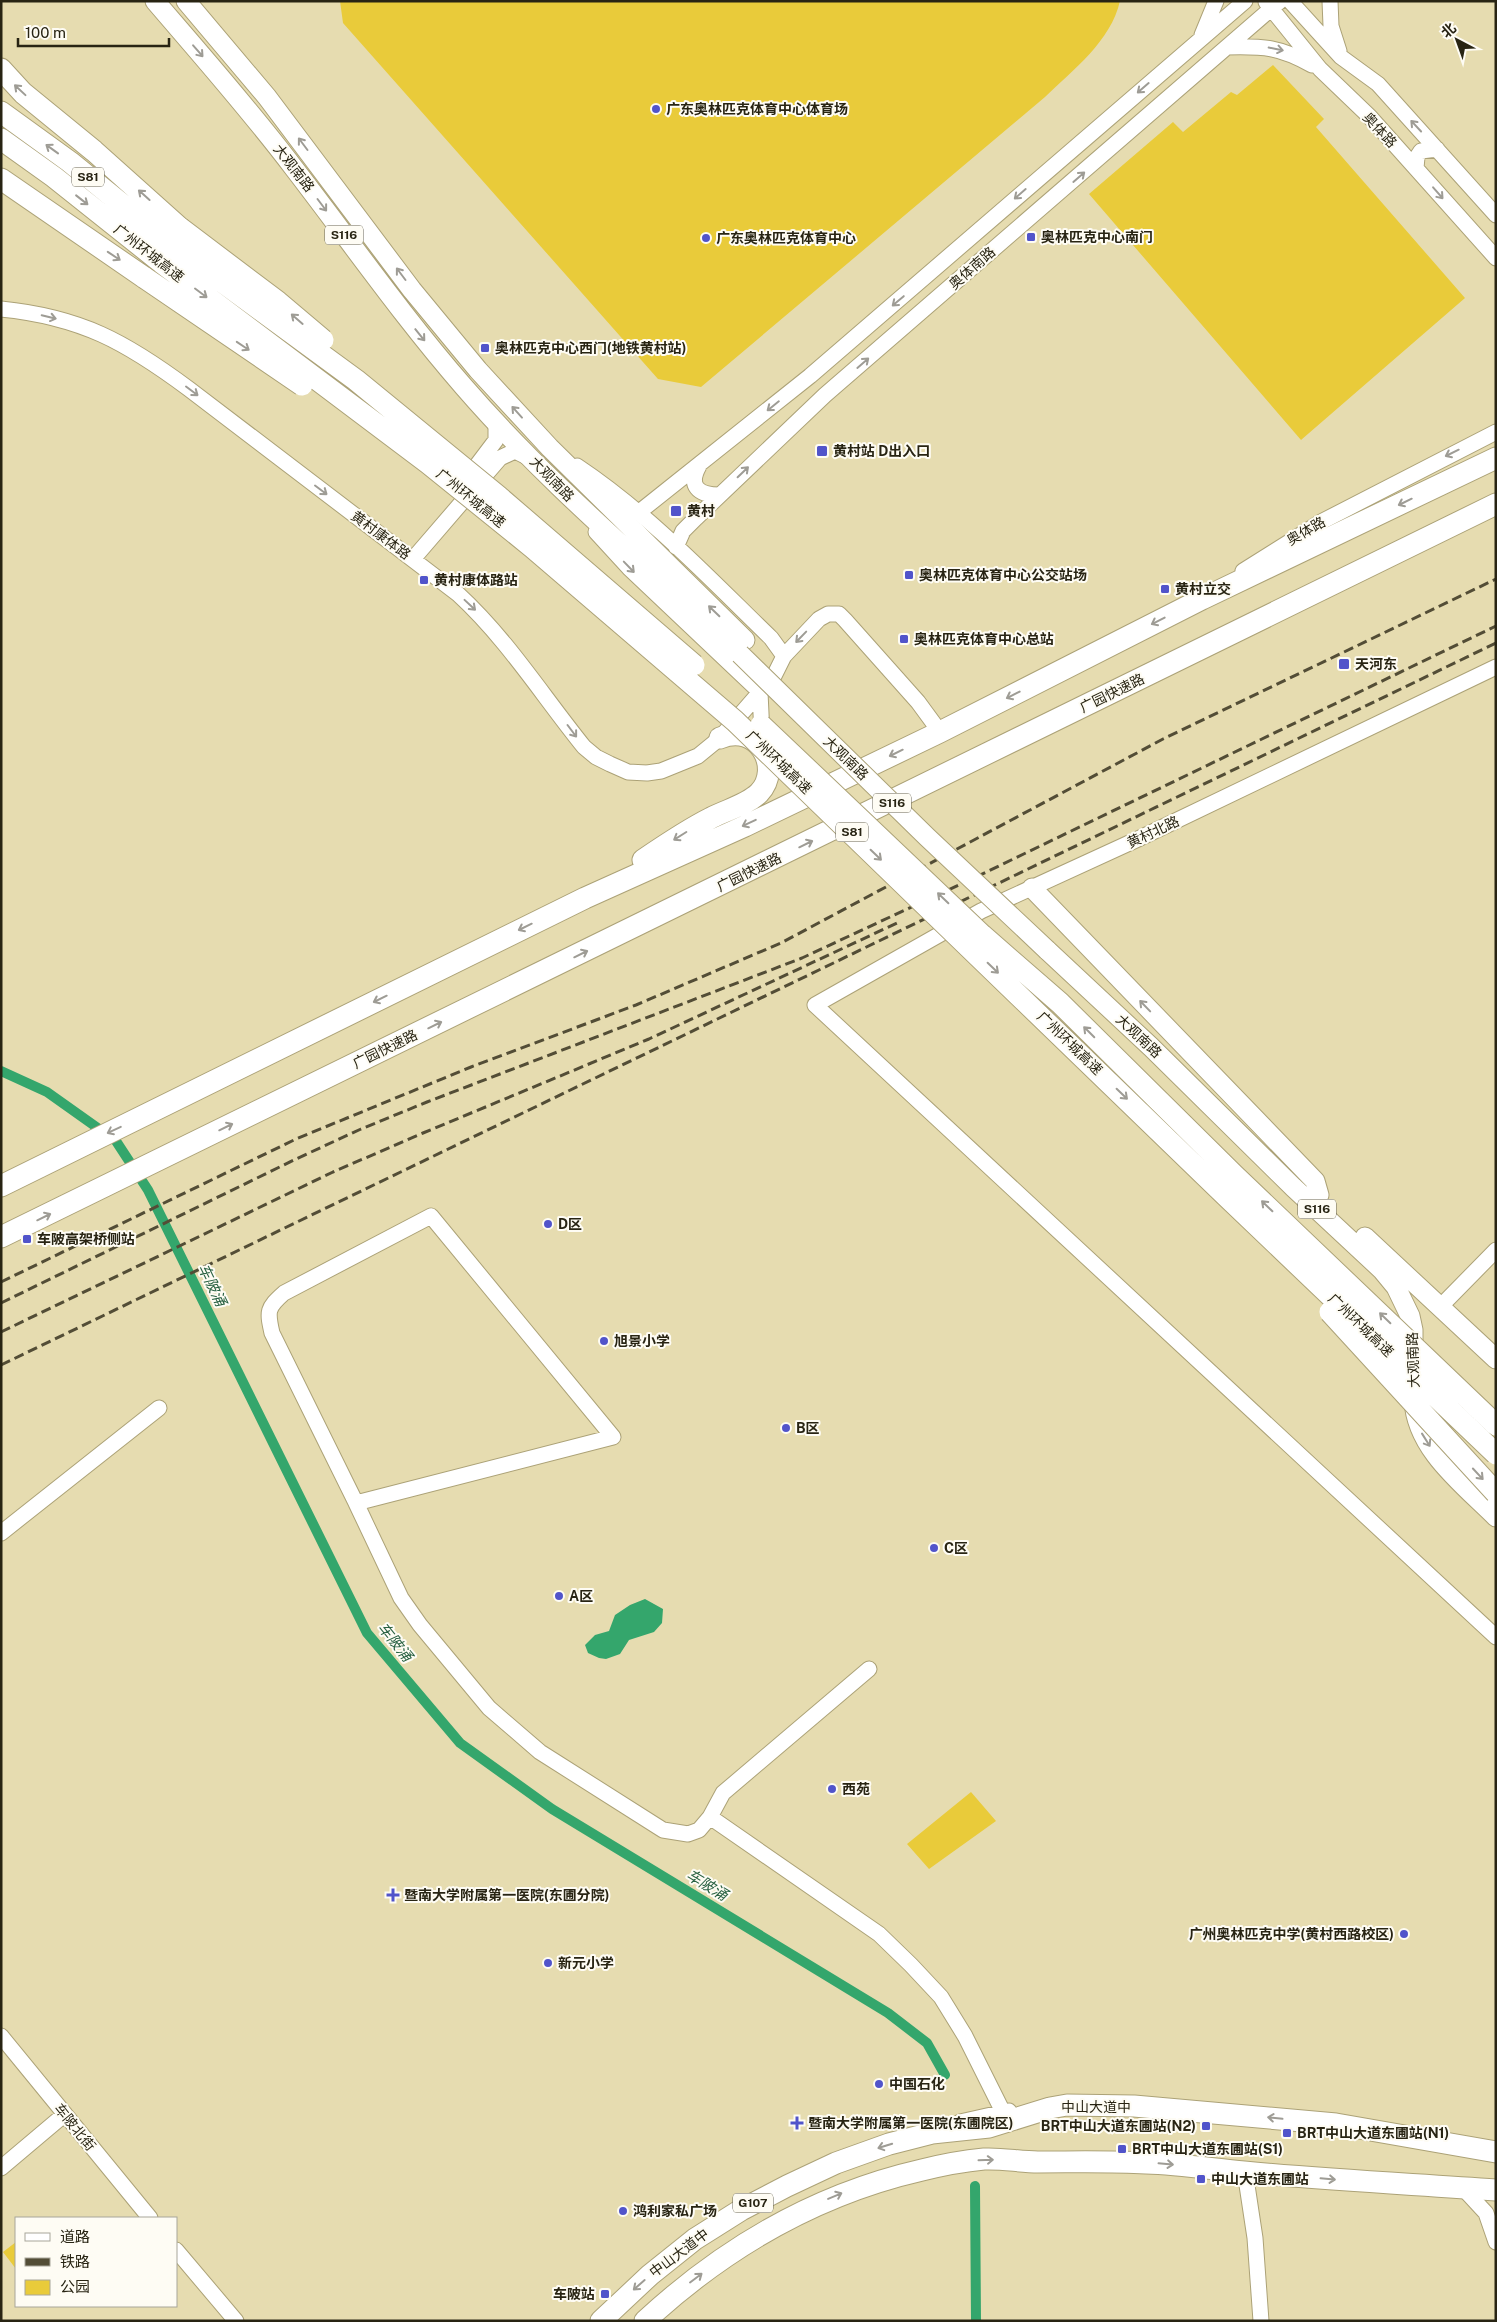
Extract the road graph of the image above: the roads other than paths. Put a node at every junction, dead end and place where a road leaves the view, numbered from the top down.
1 (155, 1) edge
2 (186, 1) edge
3 (1216, 1) edge
4 (1245, 1) edge
5 (1290, 1) edge
6 (1330, 1) edge
7 (1272, 4) edge
8 (1200, 39) junction
9 (1227, 47) junction
10 (1180, 56) junction
11 (1341, 57) junction
12 (1, 69) edge
13 (1320, 69) junction
14 (1193, 76) junction
15 (1, 112) edge
16 (1, 140) edge
17 (1437, 149) junction
18 (1416, 168) junction
19 (1, 179) edge
20 (1, 186) edge
21 (1496, 215) edge
22 (65, 223) junction
23 (176, 236) junction
24 (1496, 258) edge
25 (1, 309) edge
26 (496, 422) junction
27 (1496, 432) edge
28 (550, 448) junction
29 (1496, 458) edge
30 (539, 465) junction
31 (699, 466) junction
32 (719, 495) junction
33 (1496, 504) edge
34 (638, 513) junction
35 (676, 547) junction
36 (409, 556) junction
37 (1202, 599) junction
38 (744, 649) junction
39 (784, 656) junction
40 (1496, 667) edge
41 (760, 692) junction
42 (940, 732) junction
43 (720, 738) junction
44 (760, 746) junction
45 (1032, 888) junction
46 (585, 898) junction
47 (1051, 945) junction
48 (1, 1186) edge
49 (1319, 1195) junction
50 (1259, 1228) junction
51 (1, 1237) edge
52 (1496, 1250) edge
53 (1441, 1306) junction
54 (1412, 1324) junction
55 (1496, 1359) edge
56 (1496, 1364) edge
57 (1436, 1368) junction
58 (158, 1408) dead end
59 (1496, 1416) edge
60 (1496, 1425) edge
61 (1496, 1454) edge
62 (1496, 1493) edge
63 (356, 1503) junction
64 (1496, 1517) edge
65 (1, 1533) edge
66 (1496, 1637) edge
67 (869, 1669) dead end
68 (710, 1817) junction
69 (1, 2036) edge
70 (1066, 2105) junction
71 (1003, 2112) junction
72 (65, 2114) junction
73 (932, 2133) junction
74 (1496, 2138) edge
75 (1487, 2152) edge
76 (1, 2168) edge
77 (1245, 2172) junction
78 (1462, 2188) junction
79 (1496, 2190) edge
80 (149, 2217) edge
81 (1496, 2242) edge
82 (178, 2252) edge
83 (236, 2321) edge
84 (601, 2321) edge
85 (645, 2321) edge
86 (1261, 2321) edge

1 -> 26 main road, 大观南路 / S116
28 -> 2 main road, 大观南路 / S116
3 - 8 street
4 - 8 street, 奥体南路
5 - 11 street
6 - 11 street
7 - 9 street, 奥体南路
7 - 13 street, 奥体路
8 - 10 street, 奥体南路
9 -> 13 street
9 - 14 street, 奥体南路
10 - 14 street
10 -> 31 street, 奥体南路
17 -> 11 street
23 -> 12 highway
13 - 18 street, 奥体路
32 -> 14 street, 奥体南路
23 -> 15 highway, 广州环城高速 / S81
16 -> 44 highway, 广州环城高速 / S81, bridge
17 - 18 street
17 - 21 street
18 -> 24 street, 奥体路
19 - 22 highway
20 - 22 highway
22 -> 44 highway, bridge
57 -> 23 highway, 广州环城高速 / S81, bridge
25 -> 36 street, 黄村康体路
26 - 30 main road, 大观南路 / S116
26 - 36 street
27 -> 37 street, 奥体路
28 - 34 street
38 -> 28 main road, 大观南路 / S116
29 -> 37 highway
30 - 36 street
30 - 38 main road, 大观南路 / S116
30 -> 41 street
31 - 32 street
31 - 34 street, 奥体南路
32 - 35 street, 奥体南路
51 -> 33 highway, 广园快速路
34 - 35 street
35 - 39 street
36 -> 43 street, 黄村康体路
37 -> 42 highway
38 - 47 main road, 大观南路 / S116, bridge
39 - 41 street, 黄村康体路
42 -> 39 street, 黄村康体路
40 - 45 street, 黄村北路
41 - 43 street, 黄村康体路
41 - 44 street
42 -> 46 highway
43 - 44 highway
44 -> 46 highway
44 -> 50 highway, 广州环城高速 / S81, bridge
49 -> 45 main road
45 - 66 street, 黄村北路
46 -> 48 highway
47 - 49 main road, 大观南路 / S116
47 - 54 main road, 大观南路 / S116
49 - 53 main road, 大观南路 / S116
50 - 61 highway, 广州环城高速 / S81, bridge
50 -> 62 highway, bridge
52 - 53 street
53 - 55 main road, 大观南路 / S116
54 - 56 main road
54 -> 64 main road, 大观南路 / S116
57 - 59 highway, bridge
57 - 60 highway, 广州环城高速 / S81, bridge
58 - 65 street
63 - 63 street
63 - 68 street
67 - 68 street
68 - 71 street
69 - 72 street, 车陂北街
70 - 71 street
70 - 73 highway, 中山大道中
75 -> 70 highway, 中山大道中
71 - 73 street
72 - 76 street
72 - 80 street, 车陂北街
73 -> 84 highway, 中山大道中 / G107
74 - 75 main road
77 -> 78 highway, G107
85 -> 77 highway, G107
77 - 86 street
78 - 79 highway, G107
78 - 81 street
82 - 83 street

